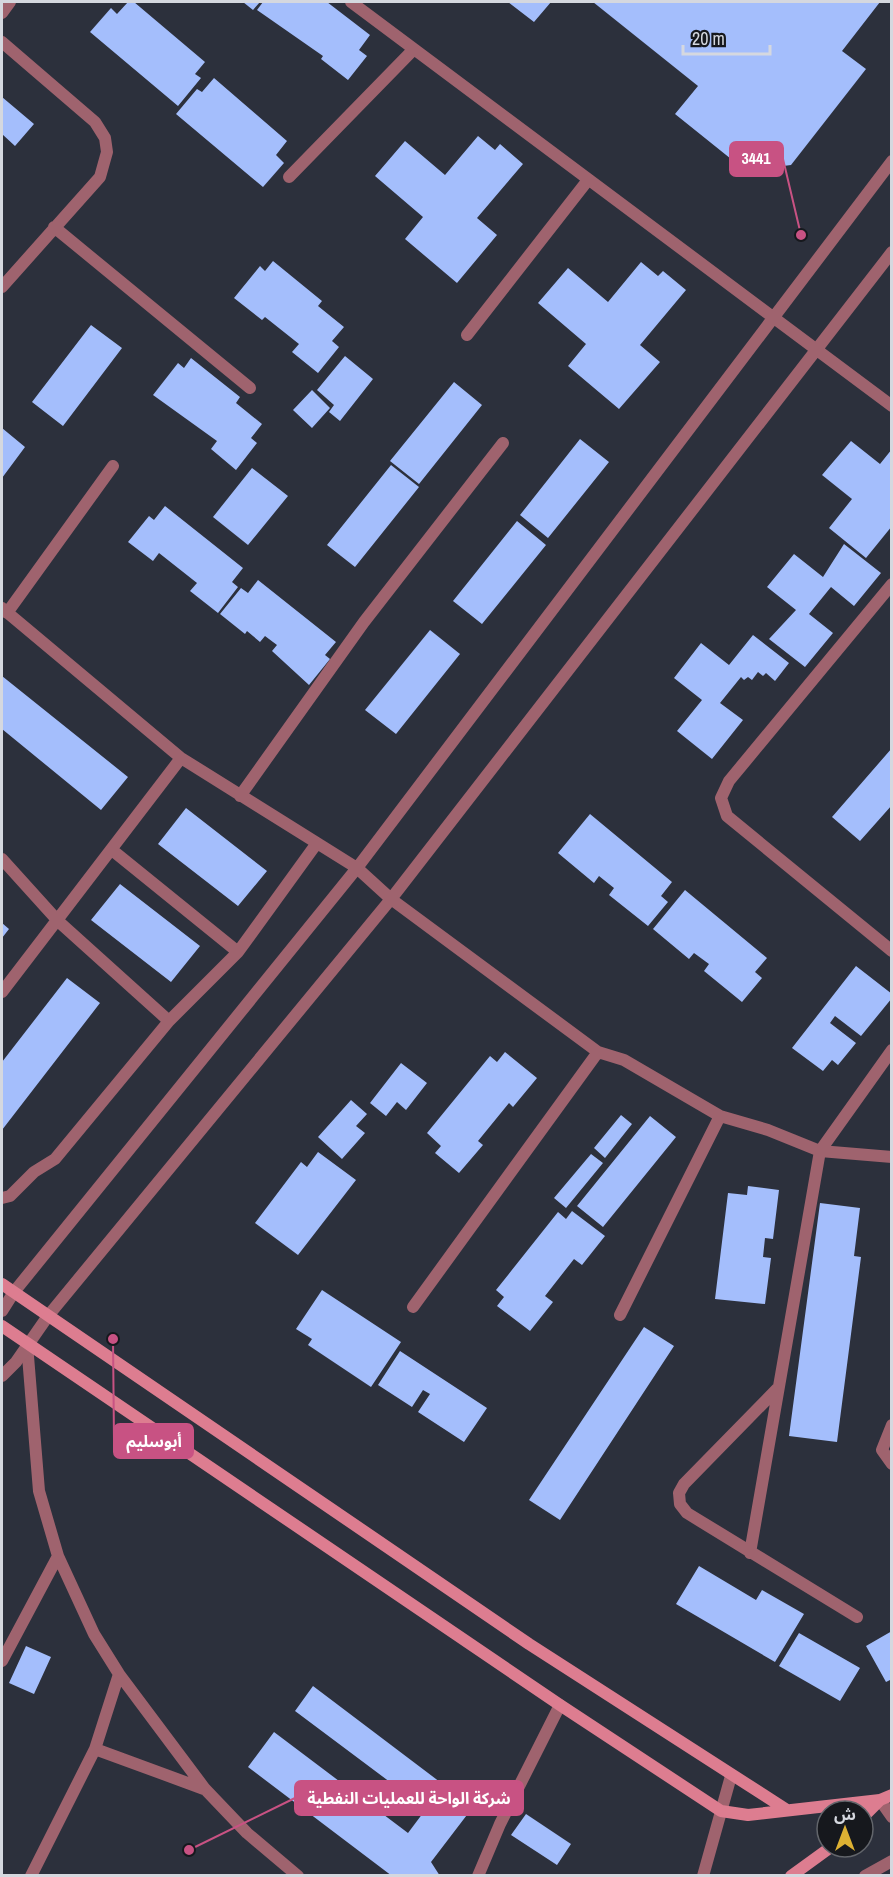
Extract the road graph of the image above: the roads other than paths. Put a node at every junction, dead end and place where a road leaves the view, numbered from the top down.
1 (10, 2) edge
2 (351, 2) edge
3 (2, 13) edge
4 (2, 42) edge
5 (414, 49) junction
6 (891, 161) edge
7 (290, 177) dead end
8 (588, 180) junction
9 (54, 227) junction
10 (891, 252) edge
11 (2, 286) edge
12 (772, 318) junction
13 (467, 334) dead end
14 (817, 348) junction
15 (250, 388) dead end
16 (891, 406) edge
17 (503, 444) dead end
18 (113, 466) dead end
19 (891, 584) edge
20 (4, 610) edge
21 (181, 758) junction
22 (240, 796) junction
23 (317, 843) junction
24 (112, 850) junction
25 (2, 860) edge
26 (357, 868) junction
27 (391, 899) junction
28 (58, 921) junction
29 (891, 951) edge
30 (238, 952) junction
31 (2, 992) edge
32 (169, 1021) junction
33 (891, 1050) edge
34 (598, 1052) junction
35 (720, 1116) junction
36 (820, 1151) junction
37 (891, 1157) edge
38 (2, 1197) edge
39 (2, 1284) edge
40 (14, 1292) junction
41 (413, 1307) dead end
42 (2, 1311) edge
43 (620, 1314) dead end
44 (48, 1316) junction
45 (2, 1326) edge
46 (27, 1344) junction
47 (2, 1376) edge
48 (777, 1389) junction
49 (891, 1425) edge
50 (891, 1464) edge
51 (750, 1553) junction
52 (58, 1556) junction
53 (857, 1617) dead end
54 (2, 1661) edge
55 (119, 1674) junction
56 (560, 1705) junction
57 (95, 1749) junction
58 (731, 1776) junction
59 (205, 1789) junction
60 (886, 1797) edge
61 (787, 1810) junction
62 (721, 1811) junction
63 (891, 1816) edge
64 (815, 1858) edge
65 (891, 1861) edge
66 (31, 1875) edge
67 (298, 1875) edge
68 (478, 1875) edge
69 (703, 1875) edge
70 (791, 1875) edge
71 (865, 1875) edge

1 - 3 street
2 - 5 street
4 - 9 street
5 - 7 street
5 - 8 street
6 - 12 street
8 - 12 street
8 - 13 street
9 - 11 street
9 - 15 street
10 - 14 street
12 - 14 street
12 - 26 street
14 - 16 street
14 - 27 street
17 - 22 street
18 - 20 street
19 - 29 street
20 - 21 street
21 - 22 street
21 - 24 street
22 - 23 street
23 - 26 street
23 - 30 street
24 - 28 street
24 - 30 street
25 - 28 street
26 - 27 street
26 - 40 street
27 - 34 street
27 - 44 street
28 - 31 street
28 - 32 street
30 - 32 street
32 - 38 street
33 - 36 street
34 - 35 street
34 - 41 street
35 - 36 street
35 - 43 street
36 - 37 street
36 - 48 street
39 - 40 main road
40 - 42 street
40 - 44 main road
44 - 46 street
44 - 58 main road
45 - 46 main road
46 - 47 street
46 - 52 street
46 - 56 main road
48 - 51 street
48 - 51 street
49 - 50 street
51 - 53 street
52 - 54 street
52 - 55 street
55 - 57 street
55 - 59 street
56 - 62 main road
56 - 68 street
57 - 59 street
57 - 66 street
58 - 61 main road
58 - 62 street
59 - 67 street
60 - 61 main road
60 - 63 street
61 - 62 main road
62 - 69 street
64 - 70 main road
65 - 71 street

